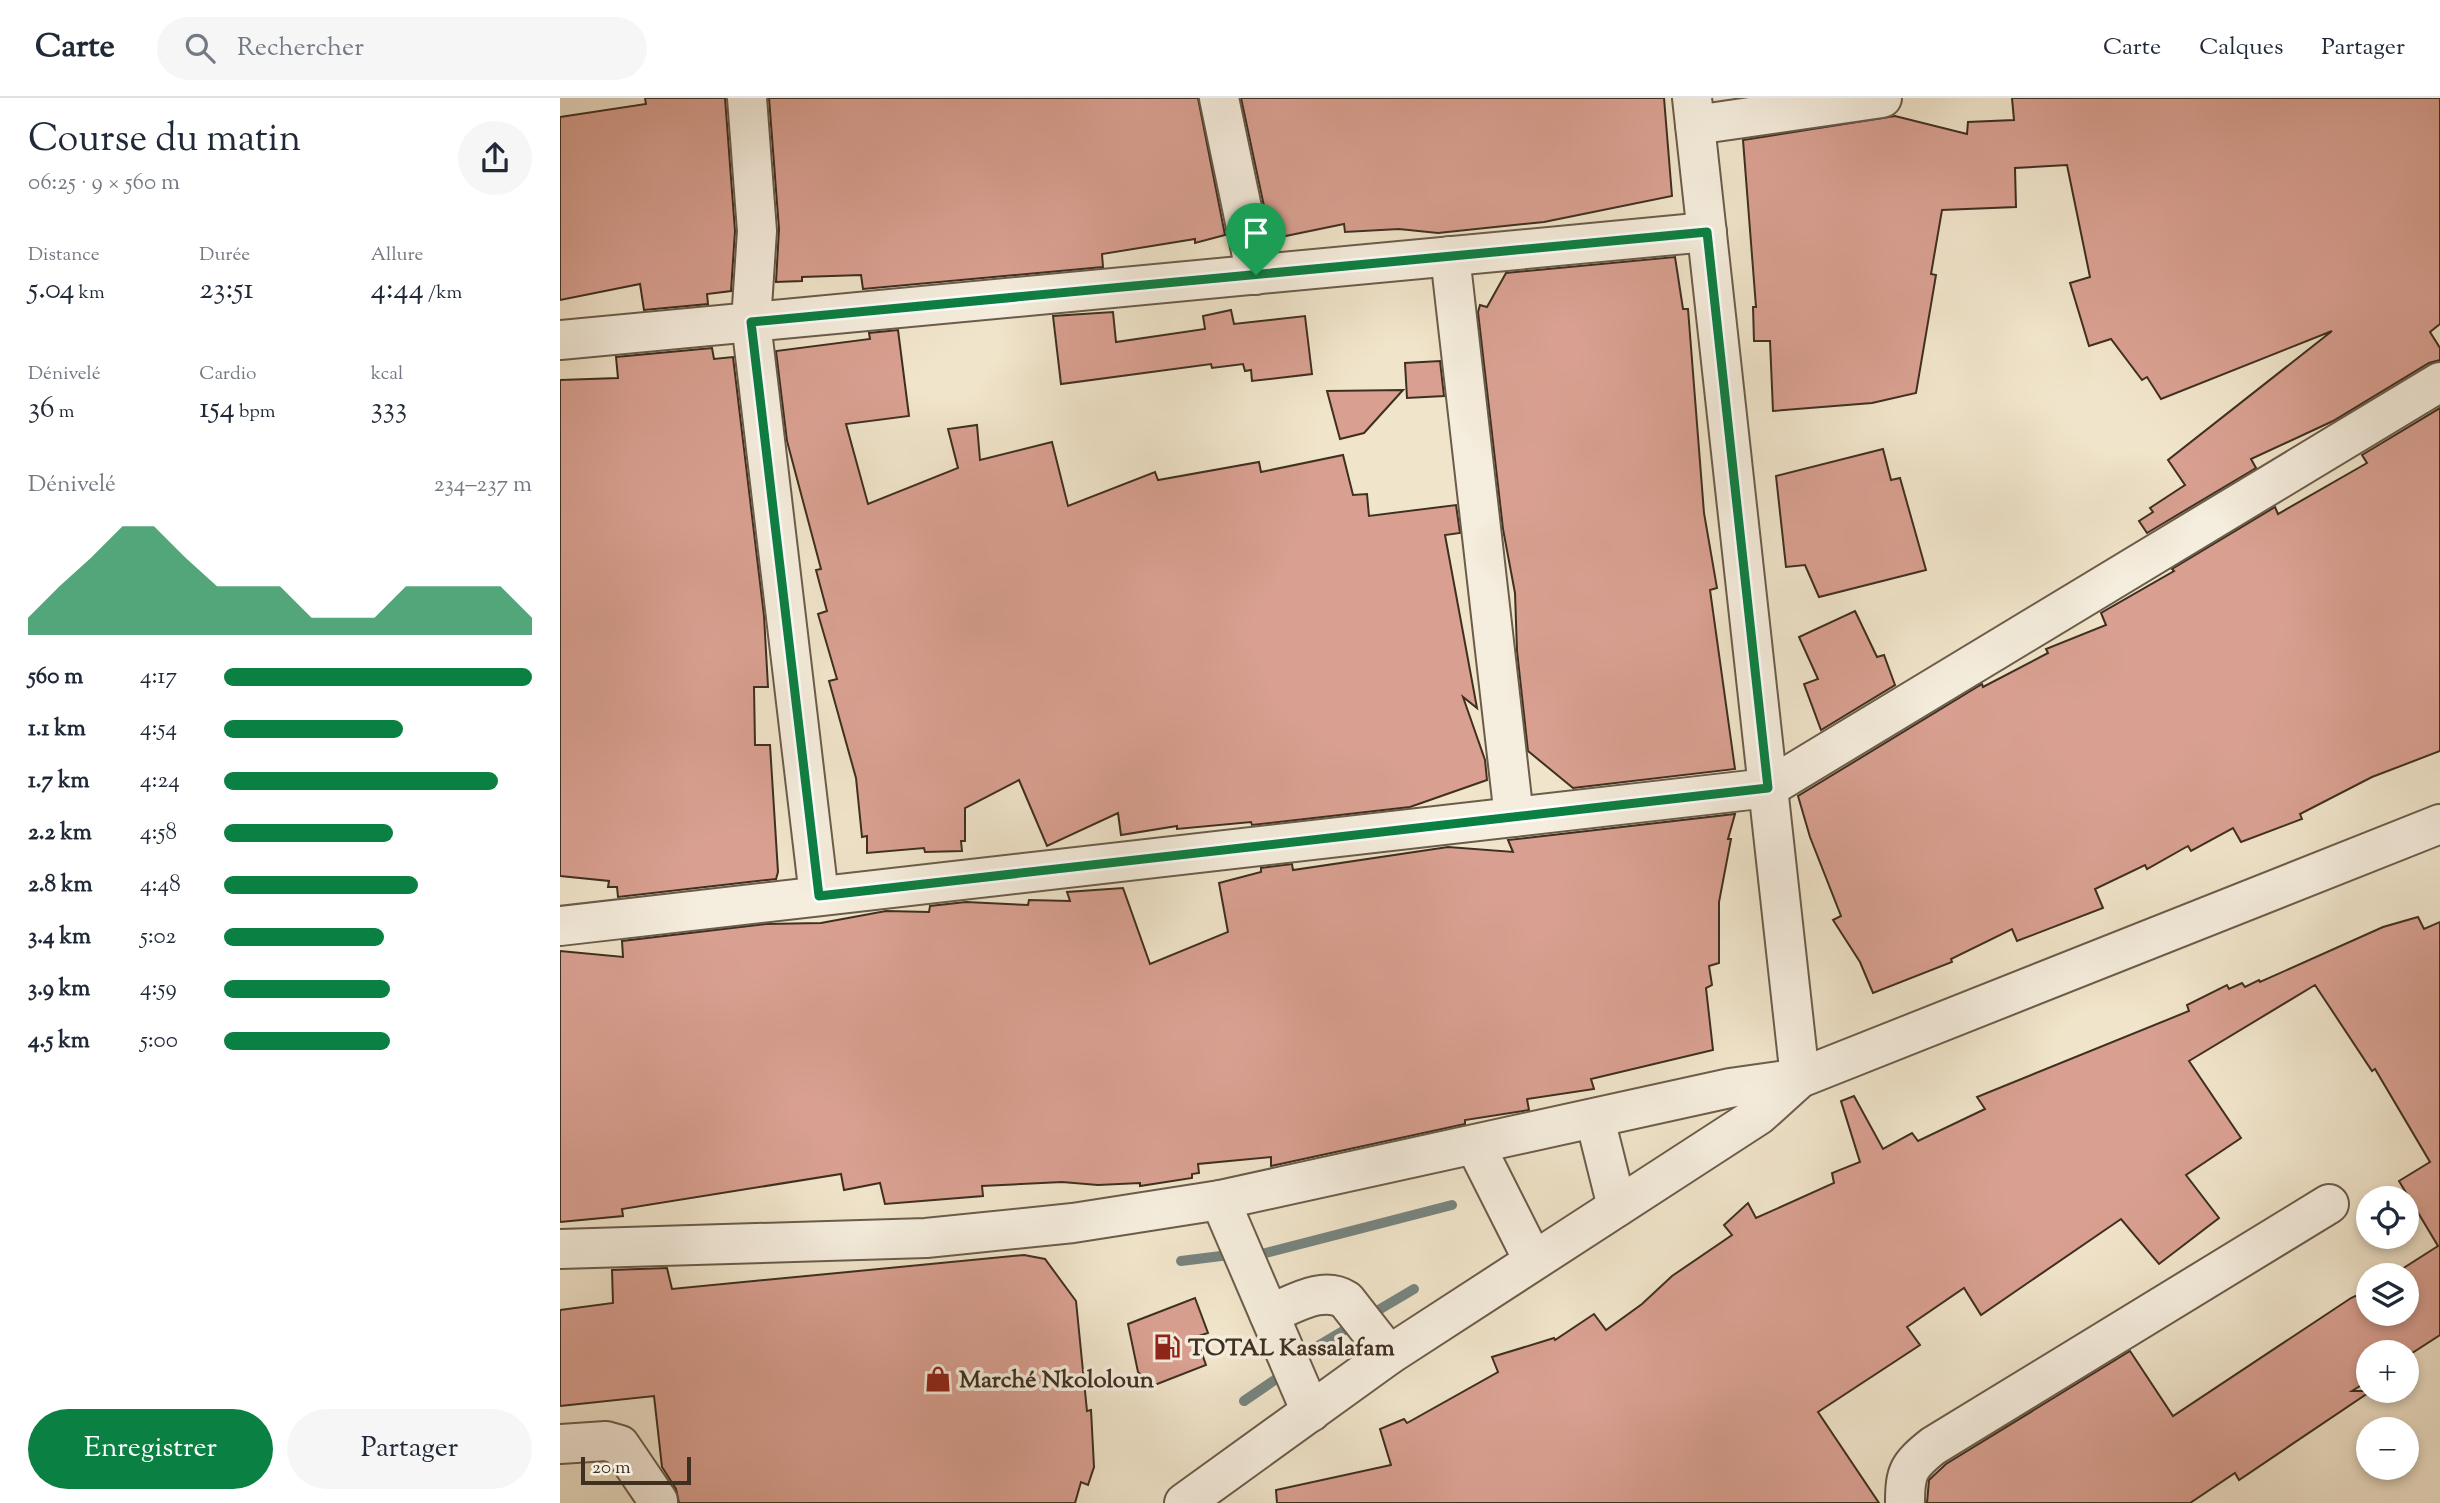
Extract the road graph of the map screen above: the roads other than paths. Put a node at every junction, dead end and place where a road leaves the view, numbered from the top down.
1 (747, 98) edge
2 (1219, 98) edge
3 (1882, 98) edge
4 (1693, 111) edge
5 (1707, 232) junction
6 (1450, 256) junction
7 (1256, 275) junction
8 (751, 322) junction
9 (560, 340) edge
10 (2440, 382) edge
11 (1768, 788) junction
12 (1514, 817) junction
13 (2440, 824) edge
14 (819, 896) junction
15 (560, 926) edge
16 (1800, 1078) junction
17 (1595, 1119) junction
18 (1475, 1145) junction
19 (1220, 1200) junction
20 (2329, 1204) dead end
21 (1617, 1207) junction
22 (560, 1250) edge
23 (1534, 1260) junction
24 (1269, 1314) junction
25 (1389, 1356) junction
26 (1311, 1412) junction
27 (560, 1444) edge
28 (658, 1501) dead end
29 (1184, 1503) edge
30 (1905, 1503) edge

1 - 8 street
2 - 7 street
3 - 4 street
4 - 5 street
5 - 6 street
5 - 11 street
6 - 7 street
6 - 12 street
7 - 8 street
8 - 9 street
8 - 14 street
10 - 11 street
11 - 12 street
11 - 16 street
12 - 14 street
13 - 16 street
14 - 15 street
16 - 17 street
16 - 21 street
17 - 18 street
17 - 21 street
18 - 19 street
18 - 23 street
19 - 22 street
19 - 24 street
20 - 30 street
21 - 23 street
23 - 25 street
24 - 25 street
24 - 26 street
25 - 26 street
26 - 29 street
27 - 28 street

